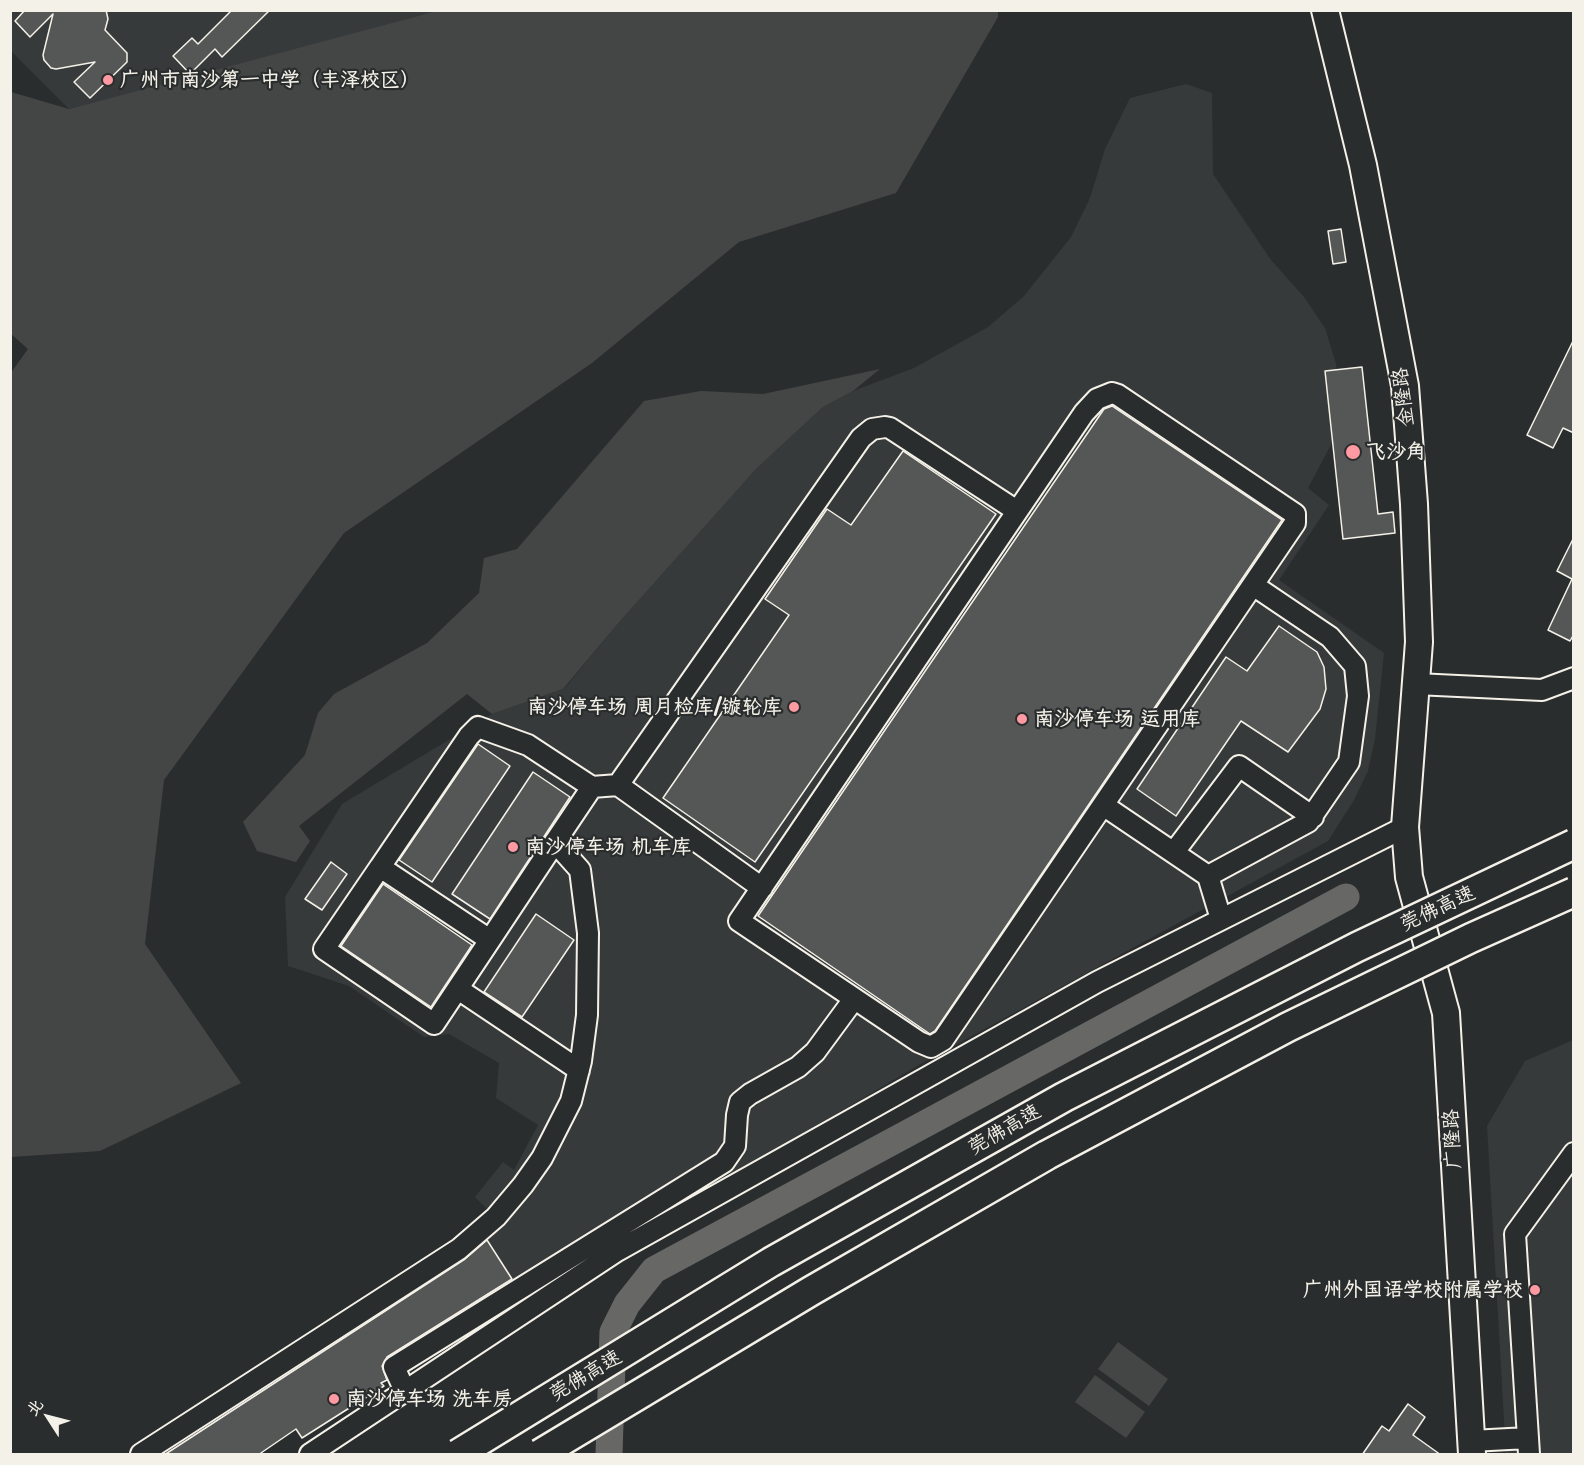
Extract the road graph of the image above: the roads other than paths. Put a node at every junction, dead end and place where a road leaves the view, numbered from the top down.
1 (1325, 10) edge
2 (1017, 512) junction
3 (1253, 585) junction
4 (1574, 678) edge
5 (1416, 684) junction
6 (618, 785) junction
7 (592, 787) junction
8 (1103, 804) junction
9 (1313, 817) junction
10 (1405, 827) junction
11 (555, 842) junction
12 (1574, 844) edge
13 (1174, 852) junction
14 (380, 867) junction
15 (1208, 876) junction
16 (762, 888) junction
17 (1574, 892) edge
18 (1221, 919) junction
19 (490, 940) junction
20 (458, 988) junction
21 (854, 999) junction
22 (579, 1070) junction
23 (1574, 1153) edge
24 (405, 1391) junction
25 (1529, 1446) edge
26 (1471, 1448) edge
27 (141, 1455) edge
28 (310, 1455) edge
29 (458, 1455) edge
30 (540, 1455) edge

1 - 5 main road, 金隆路
2 - 3 street
2 - 6 street
2 - 16 street
3 - 8 street
3 - 9 street
4 - 5 street
5 - 10 main road, 金隆路
6 - 7 street
6 - 16 street
7 - 11 street
7 - 14 street
8 - 13 street
8 - 21 street
9 - 13 street
9 - 15 street
10 - 18 street
10 - 26 main road, 广隆路
11 - 19 street
11 - 22 street
12 - 29 highway, 莞佛高速, bridge
13 - 15 street
14 - 19 street
14 - 20 street
15 - 18 street
16 - 21 street
17 - 30 highway, 莞佛高速, bridge
18 - 24 street
19 - 20 street
20 - 22 street
21 - 24 street
22 - 27 street
23 - 25 street
24 - 28 street
25 - 26 street

